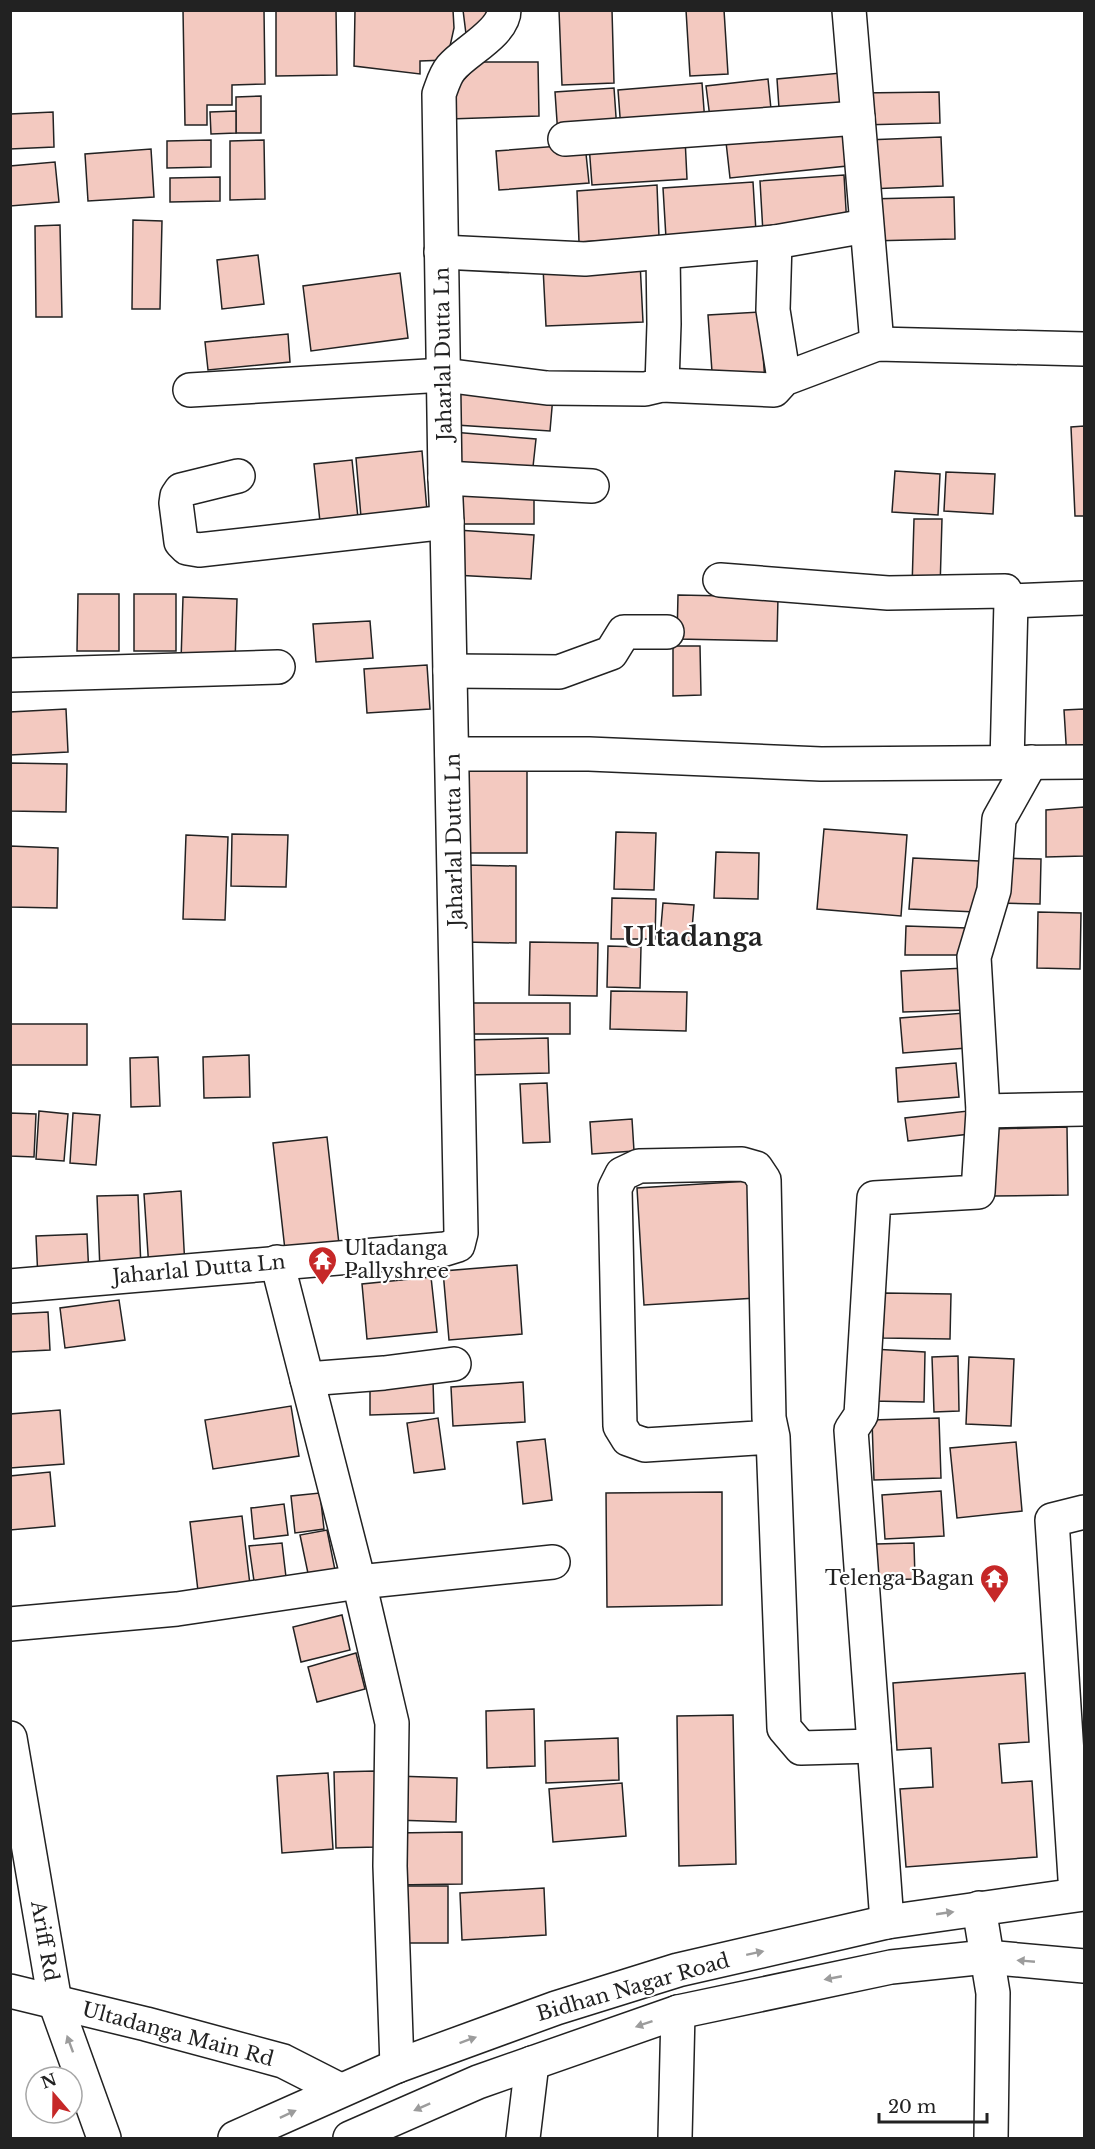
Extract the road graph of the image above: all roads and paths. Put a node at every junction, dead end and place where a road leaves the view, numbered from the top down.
1 (504, 10) edge
2 (849, 10) edge
3 (858, 118) junction
4 (565, 140) dead end
5 (866, 226) junction
6 (775, 242) junction
7 (441, 252) junction
8 (663, 253) junction
9 (877, 344) junction
10 (1084, 349) edge
11 (444, 375) junction
12 (784, 379) junction
13 (662, 385) junction
14 (190, 390) dead end
15 (238, 476) dead end
16 (445, 478) junction
17 (592, 486) dead end
18 (447, 522) junction
19 (720, 580) dead end
20 (1084, 598) edge
21 (1011, 601) junction
22 (668, 632) dead end
23 (278, 667) dead end
24 (450, 670) junction
25 (10, 675) edge
26 (452, 754) junction
27 (1084, 762) edge
28 (1019, 763) junction
29 (1084, 1109) edge
30 (983, 1111) junction
31 (277, 1262) junction
32 (10, 1286) edge
33 (454, 1364) dead end
34 (307, 1379) junction
35 (773, 1437) junction
36 (1084, 1512) edge
37 (553, 1562) dead end
38 (360, 1582) junction
39 (10, 1624) edge
40 (10, 1738) edge
41 (874, 1746) junction
42 (1080, 1894) edge
43 (979, 1908) junction
44 (887, 1922) junction
45 (986, 1958) junction
46 (1084, 1966) edge
47 (10, 1992) edge
48 (55, 2002) junction
49 (678, 2012) junction
50 (532, 2063) junction
51 (397, 2066) junction
52 (340, 2090) junction
53 (104, 2139) edge
54 (235, 2139) edge
55 (350, 2139) edge
56 (523, 2139) edge
57 (675, 2139) edge
58 (991, 2139) edge

1 - 7 street, Jaharlal Dutta Ln
2 - 3 street
3 - 4 street
3 - 5 street
5 - 6 street
5 - 9 street
6 - 8 street
6 - 12 street
7 - 8 street
7 - 11 street, Jaharlal Dutta Ln
8 - 13 street
9 - 10 street
9 - 12 street
11 - 13 street
11 - 14 street
11 - 16 street, Jaharlal Dutta Ln
12 - 13 street
15 - 18 street
16 - 17 street
16 - 18 street, Jaharlal Dutta Ln
18 - 24 street, Jaharlal Dutta Ln
19 - 21 street
20 - 21 street
21 - 28 street
22 - 24 street
23 - 25 street
24 - 26 street, Jaharlal Dutta Ln
26 - 28 street
26 - 31 street, Jaharlal Dutta Ln
27 - 28 street
28 - 30 street
29 - 30 street
30 - 41 street
31 - 32 street, Jaharlal Dutta Ln
31 - 34 street
33 - 34 street
34 - 38 street
35 - 35 street
35 - 41 street
36 - 42 street
37 - 38 street
38 - 39 street
38 - 51 street
40 - 48 street, Ariff Rd
41 - 44 street
42 - 43 street, Bidhan Nagar Road
44 -> 43 street, Bidhan Nagar Road
43 - 45 street
51 -> 44 street, Bidhan Nagar Road
46 -> 45 street, Bidhan Nagar Road
45 -> 49 street, Bidhan Nagar Road
45 - 58 street
47 - 48 street, Ultadanga Main Rd
48 - 52 street, Ultadanga Main Rd
53 -> 48 street, Ariff Rd
49 -> 50 street, Bidhan Nagar Road
49 - 57 street
50 -> 55 street, Bidhan Nagar Road
50 - 56 street
51 - 52 street, Bidhan Nagar Road
54 -> 52 street, Bidhan Nagar Road

